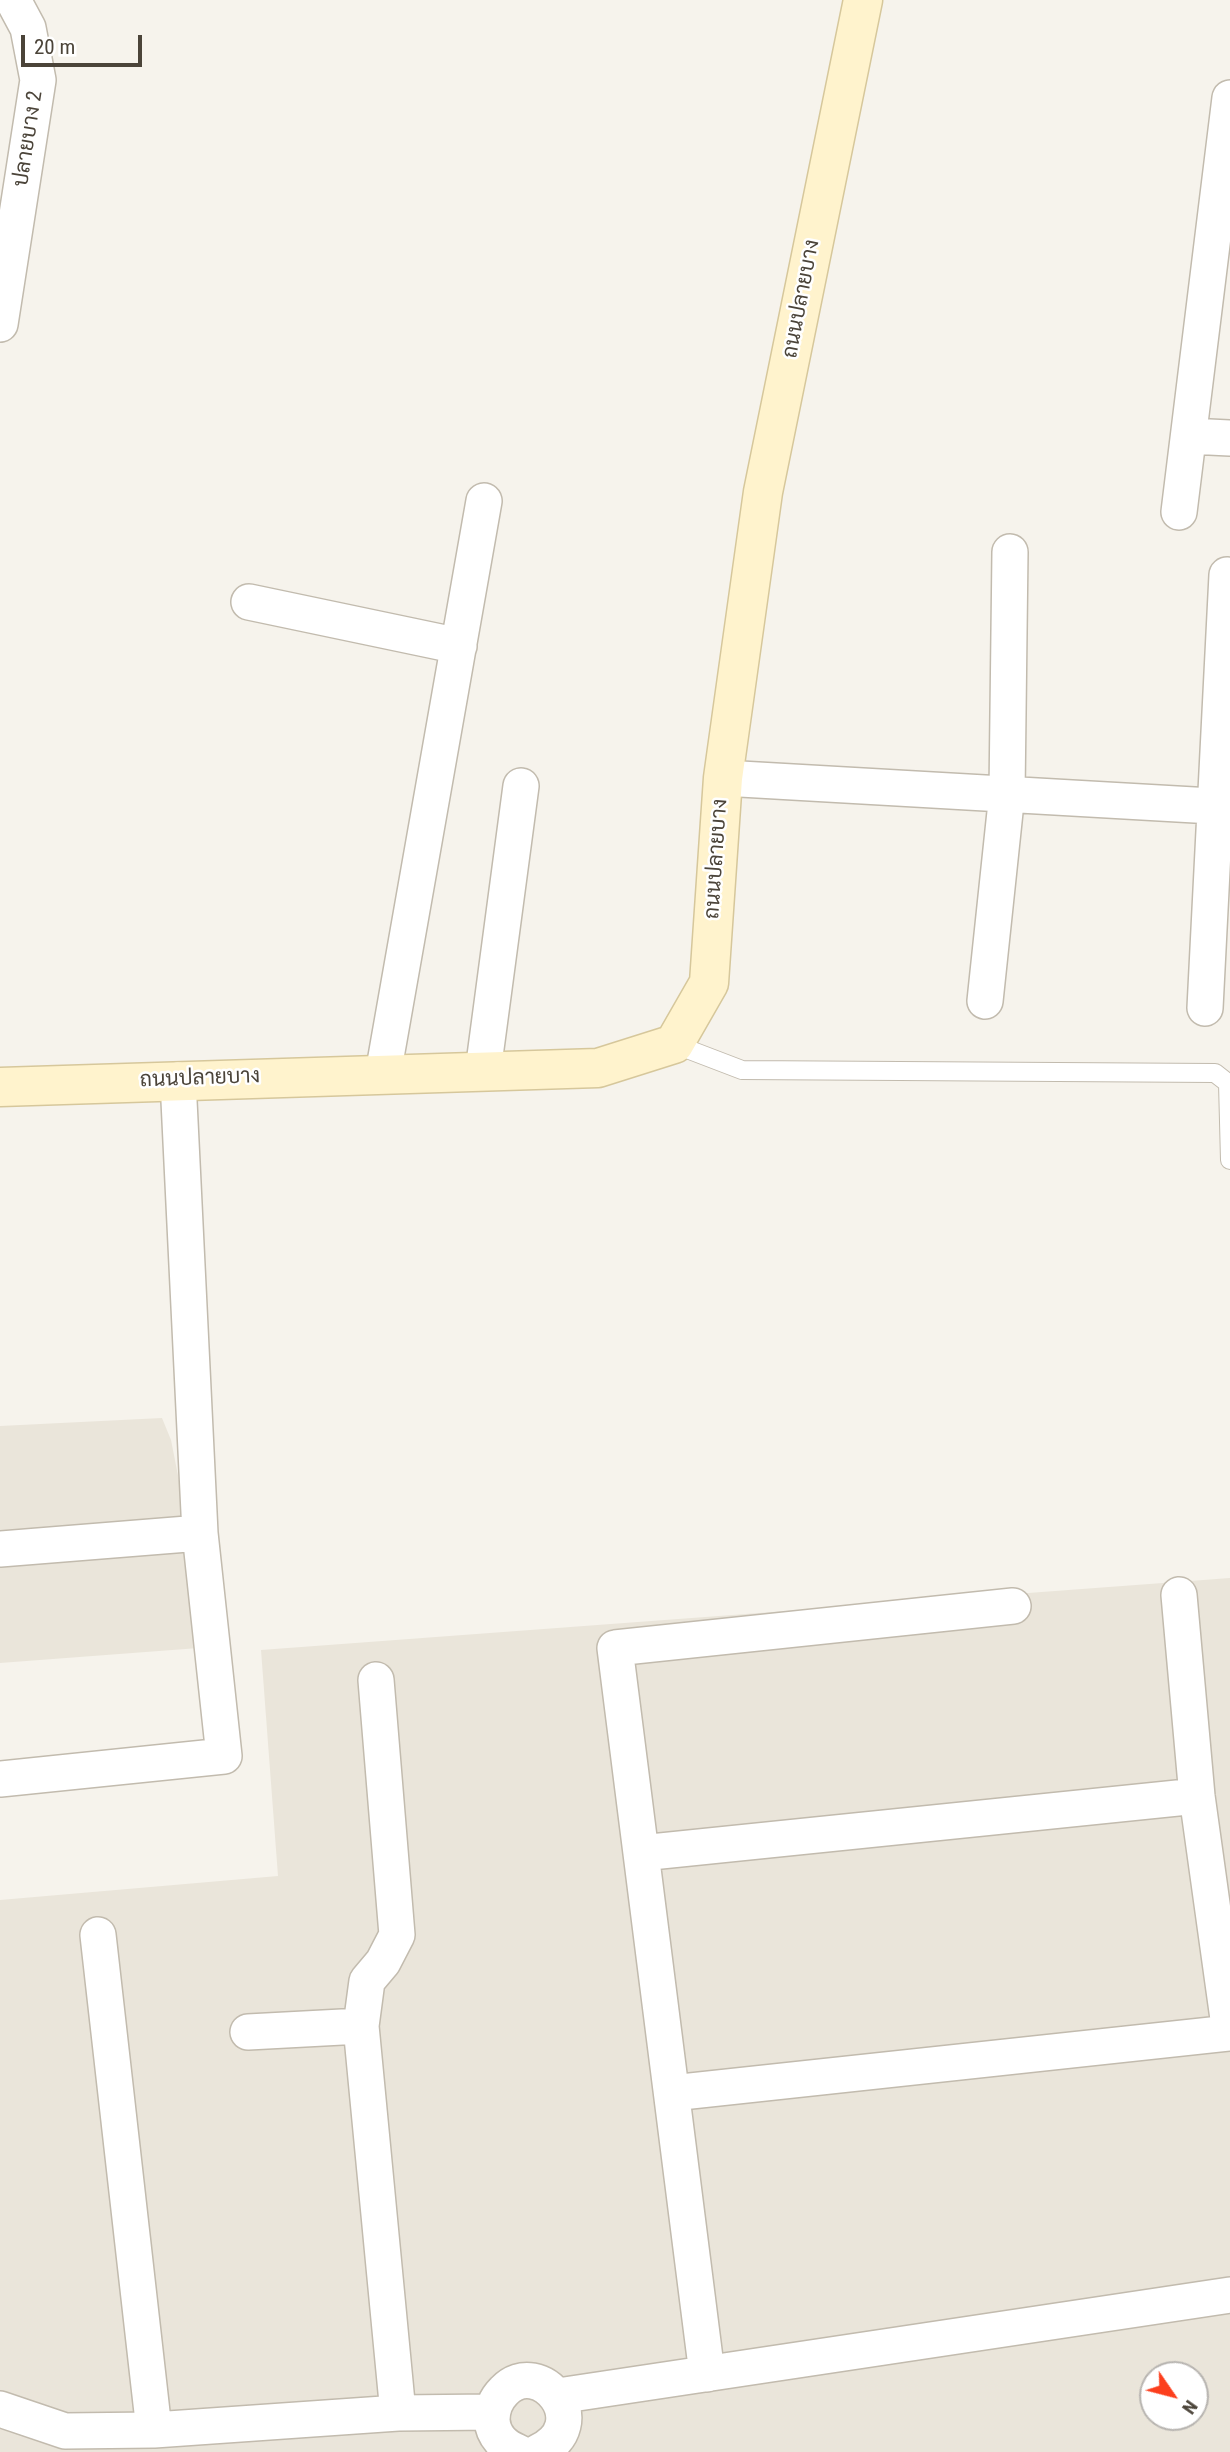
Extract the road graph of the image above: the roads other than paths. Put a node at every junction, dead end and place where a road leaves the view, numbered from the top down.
1 (13, 0) edge
2 (863, 0) edge
3 (1230, 97) edge
4 (1225, 186) edge
5 (0, 324) edge
6 (1189, 436) junction
7 (1230, 438) edge
8 (484, 501) dead end
9 (1179, 512) dead end
10 (1010, 552) dead end
11 (1227, 575) dead end
12 (249, 602) dead end
13 (459, 646) junction
14 (723, 778) junction
15 (521, 786) dead end
16 (1007, 793) junction
17 (1223, 807) edge
18 (985, 1001) dead end
19 (1205, 1008) dead end
20 (674, 1044) junction
21 (483, 1071) junction
22 (383, 1074) junction
23 (178, 1080) junction
24 (0, 1087) edge
25 (1230, 1160) edge
26 (200, 1533) junction
27 (0, 1549) edge
28 (1179, 1595) dead end
29 (1013, 1606) dead end
30 (376, 1680) dead end
31 (0, 1779) edge
32 (1197, 1796) junction
33 (641, 1853) junction
34 (98, 1935) dead end
35 (361, 2025) junction
36 (248, 2032) dead end
37 (1230, 2033) edge
38 (671, 2093) junction
39 (1230, 2295) edge
40 (707, 2374) junction
41 (558, 2396) junction
42 (0, 2409) edge
43 (492, 2412) junction
44 (398, 2413) junction
45 (154, 2430) junction
46 (289, 2437) edge
47 (518, 2452) edge
48 (538, 2452) edge

1 - 5 street, ปลายบาง 2
2 - 14 street, ถนนปลายบาง
3 - 4 street
4 - 6 street
6 - 7 street
6 - 9 street
8 - 13 street
10 - 16 street
11 - 17 street
12 - 13 street
13 - 22 street
14 - 16 street
14 - 20 street, ถนนปลายบาง
15 - 21 street
16 - 17 street
16 - 18 street
17 - 19 street
20 - 21 street, ถนนปลายบาง
20 - 25 lane
21 - 22 street, ถนนปลายบาง
22 - 23 street, ถนนปลายบาง
23 - 24 street, ถนนปลายบาง
23 - 26 street
26 - 27 street
26 - 31 street
28 - 32 street
29 - 33 street
30 - 35 street
32 - 33 street
32 - 37 street
33 - 38 street
34 - 45 street
35 - 36 street
35 - 44 street
37 - 38 street
38 - 40 street
39 - 40 street
40 - 41 street
41 - 43 street
41 - 48 street
42 - 45 street
43 - 44 street
43 - 47 street
44 - 46 street
45 - 46 street

